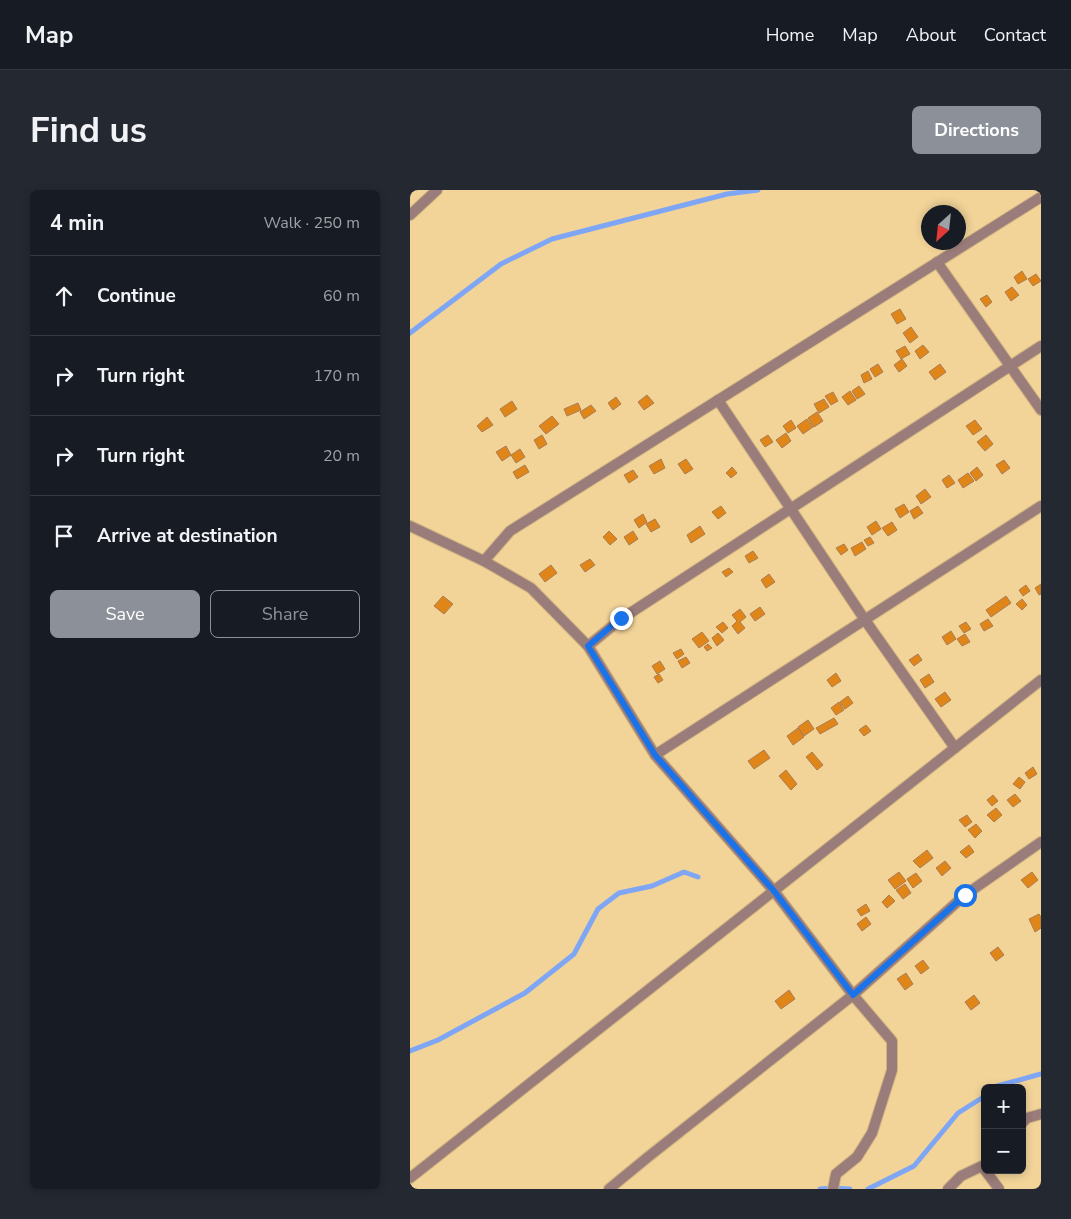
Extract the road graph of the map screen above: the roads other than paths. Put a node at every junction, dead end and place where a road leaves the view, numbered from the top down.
1 (437, 190) edge
2 (1041, 196) edge
3 (410, 215) edge
4 (937, 262) junction
5 (1041, 346) edge
6 (1010, 366) junction
7 (718, 400) junction
8 (1041, 410) edge
9 (1041, 506) edge
10 (790, 508) junction
11 (410, 526) edge
12 (484, 561) junction
13 (865, 620) junction
14 (588, 646) junction
15 (1041, 680) edge
16 (955, 748) junction
17 (655, 755) junction
18 (1041, 842) edge
19 (774, 891) junction
20 (853, 995) junction
21 (1041, 1114) edge
22 (1026, 1119) edge
23 (981, 1166) edge
24 (989, 1174) edge
25 (410, 1178) edge
26 (609, 1189) edge
27 (833, 1189) edge
28 (948, 1189) edge
29 (999, 1189) edge

1 - 3 street
2 - 4 street
4 - 6 street
4 - 7 street
5 - 6 street
6 - 8 street
6 - 10 street
7 - 10 street
7 - 12 street
9 - 13 street
10 - 13 street
10 - 14 street
11 - 12 street
12 - 14 street
13 - 16 street
13 - 17 street
14 - 17 street
15 - 16 street
16 - 19 street
17 - 19 street
18 - 20 street
19 - 20 street
19 - 25 street
20 - 26 street
20 - 27 street
21 - 22 street
23 - 28 street
24 - 29 street

